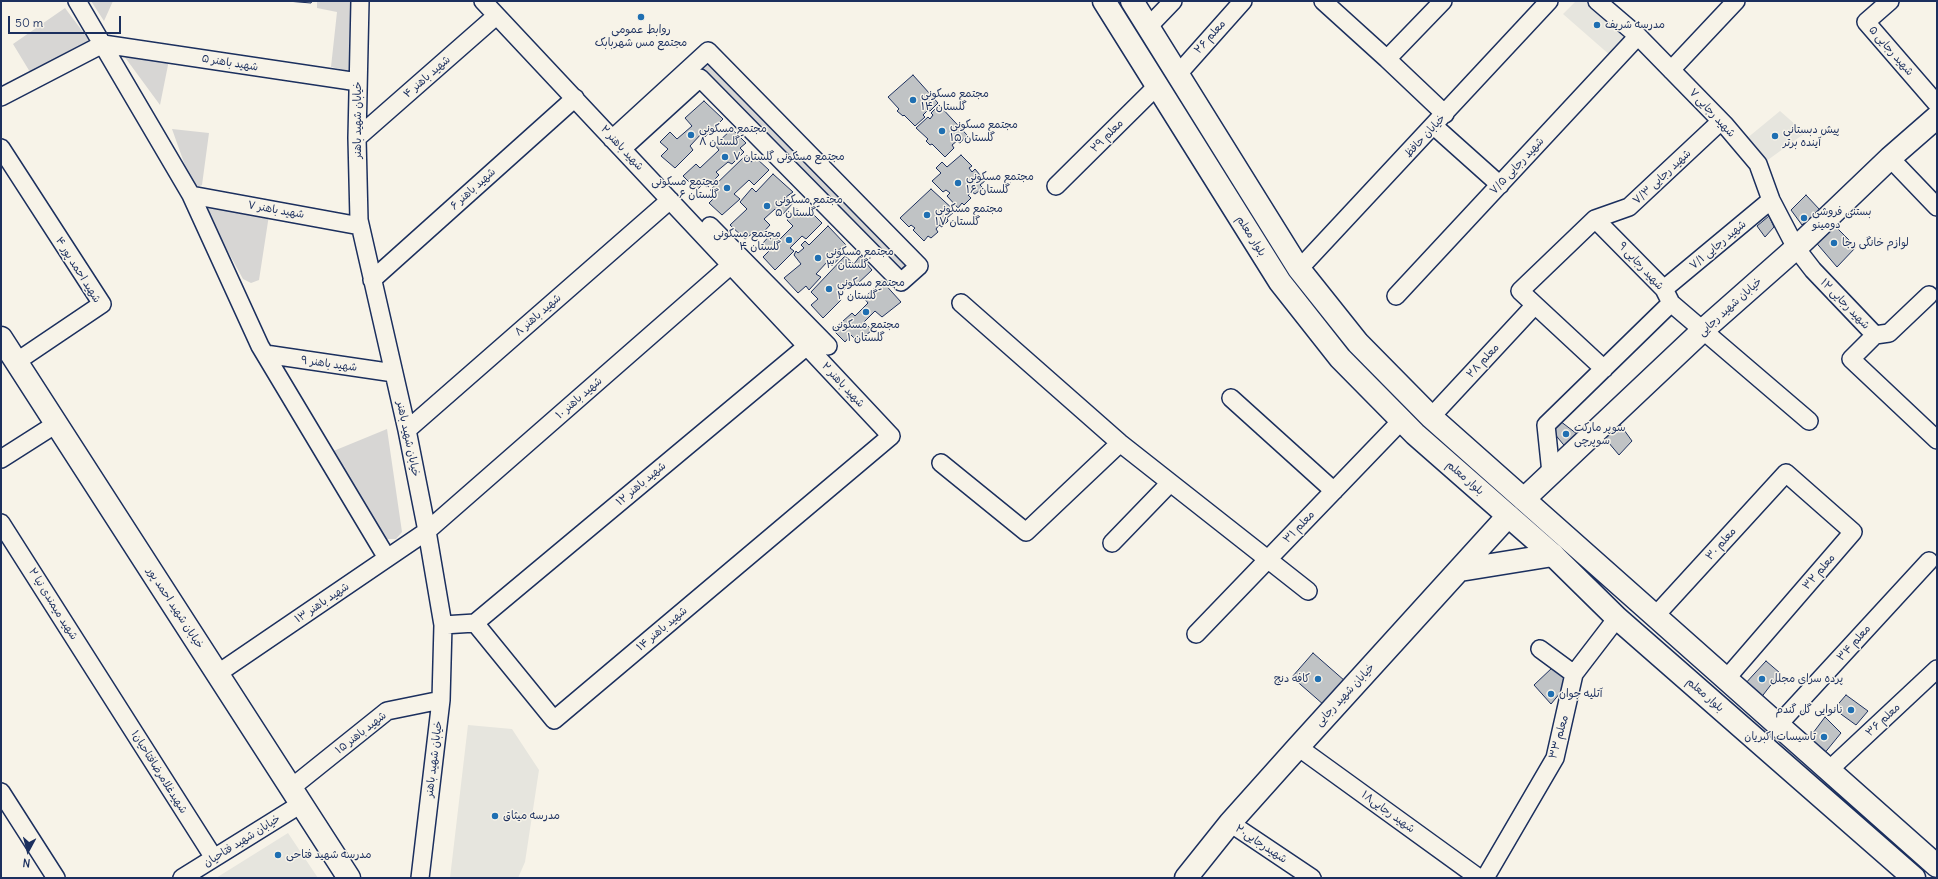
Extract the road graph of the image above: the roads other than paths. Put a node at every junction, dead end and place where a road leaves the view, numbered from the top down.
1 (77, 1) edge
2 (360, 1) edge
3 (1104, 1) edge
4 (1132, 1) edge
5 (1173, 1) edge
6 (1243, 1) edge
7 (1323, 1) edge
8 (1443, 1) edge
9 (1549, 1) edge
10 (1597, 1) edge
11 (1736, 1) edge
12 (1890, 1) edge
13 (493, 7) edge
14 (1148, 27) junction
15 (1638, 36) junction
16 (103, 44) junction
17 (1387, 59) junction
18 (1671, 70) junction
19 (694, 73) junction
20 (1178, 74) junction
21 (358, 82) junction
22 (1157, 86) junction
23 (1, 97) edge
24 (575, 98) junction
25 (1937, 104) edge
26 (1937, 117) edge
27 (1439, 120) junction
28 (1721, 121) junction
29 (357, 138) junction
30 (620, 143) junction
31 (1, 148) edge
32 (1890, 158) junction
33 (1500, 185) junction
34 (1056, 186) dead end
35 (191, 195) junction
36 (670, 200) junction
37 (1771, 200) junction
38 (1937, 206) edge
39 (1595, 218) junction
40 (360, 226) junction
41 (1796, 248) junction
42 (731, 265) junction
43 (1299, 269) junction
44 (372, 280) junction
45 (1929, 295) dead end
46 (1396, 296) dead end
47 (1667, 296) junction
48 (961, 303) dead end
49 (1535, 305) junction
50 (1702, 331) junction
51 (1875, 335) junction
52 (1, 338) edge
53 (807, 346) junction
54 (828, 346) dead end
55 (265, 354) junction
56 (16, 362) junction
57 (1604, 369) junction
58 (394, 373) junction
59 (1231, 398) dead end
60 (1431, 417) junction
61 (1402, 420) junction
62 (1809, 421) dead end
63 (56, 424) junction
64 (407, 430) junction
65 (891, 436) joint
66 (1937, 440) edge
67 (1120, 443) junction
68 (1, 459) edge
69 (941, 463) dead end
70 (1551, 473) junction
71 (1786, 473) joint
72 (1170, 483) junction
73 (1334, 491) junction
74 (1524, 499) junction
75 (1508, 516) junction
76 (1, 522) edge
77 (427, 531) junction
78 (1112, 543) dead end
79 (1553, 555) junction
80 (387, 558) junction
81 (1268, 560) junction
82 (1929, 561) dead end
83 (1460, 570) junction
84 (1308, 591) dead end
85 (1656, 615) junction
86 (1617, 618) junction
87 (475, 623) junction
88 (443, 625) junction
89 (1196, 634) dead end
90 (1540, 649) dead end
91 (1937, 669) edge
92 (217, 674) junction
93 (1574, 674) junction
94 (1726, 679) junction
95 (104, 686) joint
96 (441, 700) junction
97 (1778, 725) junction
98 (1298, 747) junction
99 (1829, 770) junction
100 (1, 792) edge
101 (296, 796) junction
102 (1230, 823) junction
103 (214, 858) junction
104 (1937, 866) edge
105 (56, 878) edge
106 (182, 878) edge
107 (349, 878) edge
108 (420, 878) edge
109 (1186, 878) edge
110 (1312, 878) edge
111 (1479, 878) edge
112 (1485, 878) edge
113 (1914, 878) edge

1 - 16 street
2 - 21 street, خیابان شهید باهنر
3 - 22 main road, بلوار معلم
4 - 14 main road
5 - 14 street
6 - 20 street, معلم ۲۶
7 - 17 street
8 - 17 street
9 - 27 street, خیابان حافظ
10 - 15 street, شهید رجایی ۷
11 - 18 street
12 - 25 street, شهید رجایی ۵
13 - 24 street, شهید باهنر ۲
13 - 29 street, شهید باهنر ۴
14 - 20 main road
15 - 18 street, شهید رجایی ۷
15 - 33 street, شهید رجایی ۷/۵
16 - 21 street, شهید باهنر ۵
16 - 23 street
16 - 35 street
17 - 27 street
18 - 28 street, شهید رجایی ۷
19 - 19 street
19 - 30 street
20 - 43 main road
21 - 29 street, خیابان شهید باهنر
22 - 34 street, معلم ۲۹
22 - 61 main road, بلوار معلم
24 - 30 street, شهید باهنر ۲
24 - 44 street, شهید باهنر ۶
26 - 32 main road, خیابان شهید رجایی
27 - 33 street
27 - 43 street, خیابان حافظ
28 - 37 street, شهید رجایی ۷
28 - 39 street, شهید رجایی ۷/۳
29 - 40 street, خیابان شهید باهنر
30 - 36 street, شهید باهنر ۲
30 - 54 street
31 - 56 street, شهید احمد پور ۴
32 - 38 street
32 - 41 main road, خیابان شهید رجایی
33 - 46 street, شهید رجایی ۷/۵
35 - 40 street, شهید باهنر ۷
35 - 55 street
36 - 42 street, شهید باهنر ۲
36 - 64 street, شهید باهنر ۸
37 - 41 street, شهید رجایی ۷
37 - 47 street, شهید رجایی ۷/۱
39 - 47 street, شهید رجایی ۹
39 - 49 street
40 - 44 street, خیابان شهید باهنر
41 - 50 main road, خیابان شهید رجایی
41 - 51 street, شهید رجایی ۱۲
42 - 53 street, شهید باهنر ۲
42 - 77 street, شهید باهنر ۱۰
43 - 60 main road
44 - 58 street, خیابان شهید باهنر
45 - 51 street
47 - 50 street, شهید رجایی ۹
47 - 57 street, شهید رجایی ۷/۱
48 - 67 street
49 - 57 street
49 - 60 street, معلم ۲۸
50 - 62 street, شهید رجایی ۹
50 - 70 main road, خیابان شهید رجایی
51 - 66 street, شهید رجایی ۱۲
52 - 56 main road, خیابان شهید احمد پور
53 - 65 street, شهید باهنر ۲
53 - 87 street, شهید باهنر ۱۲
55 - 58 street, شهید باهنر ۹
55 - 80 street
56 - 63 main road, خیابان شهید احمد پور
57 - 70 street, شهید رجایی ۷/۱
58 - 64 street, خیابان شهید باهنر
59 - 73 street
60 - 74 main road
61 - 73 street, معلم ۳۱
61 - 75 main road, بلوار معلم
63 - 68 street
63 - 92 main road, خیابان شهید احمد پور
64 - 77 street, خیابان شهید باهنر
65 - 87 street, شهید باهنر ۱۴
67 - 69 street
67 - 72 street
70 - 74 main road, خیابان شهید رجایی
71 - 85 street, معلم ۳۰
71 - 94 street, معلم ۳۲
72 - 78 street
72 - 81 street
73 - 81 street, معلم ۳۱
74 - 75 main road, خیابان شهید رجایی
74 - 85 main road
75 - 79 main road, بلوار معلم
75 - 83 main road, خیابان شهید رجایی
76 - 95 street, شهید میمندی نیا ۲
77 - 80 street, شهید باهنر ۱۳
77 - 88 street, خیابان شهید باهنر
79 - 83 main road
79 - 86 main road, بلوار معلم
80 - 92 street, شهید باهنر ۱۳
81 - 84 street
81 - 89 street, معلم ۳۱
82 - 97 street, معلم ۳۴
83 - 98 main road, خیابان شهید رجایی
85 - 94 main road
86 - 93 street, معلم ۳۳
86 - 113 main road, بلوار معلم
87 - 88 street
88 - 96 street, خیابان شهید باهنر
90 - 93 street
91 - 99 street, معلم ۳۶
92 - 101 main road, خیابان شهید احمد پور
93 - 112 street, معلم ۳۳
94 - 97 main road
95 - 103 street, شهیدغلامرضافتاحیان۱
96 - 101 street, شهید باهنر ۱۵
96 - 108 street, خیابان شهید باهنر
97 - 99 main road
98 - 102 main road, خیابان شهید رجایی
98 - 111 street, شهید رجایی۱۸
99 - 104 main road
100 - 105 street
101 - 103 street, خیابان شهید فتاحیان
101 - 107 main road, خیابان شهید احمد پور
102 - 109 main road, خیابان شهید رجایی
102 - 110 street, شهیدرجایی۲۰
103 - 106 street, خیابان شهید فتاحیان

